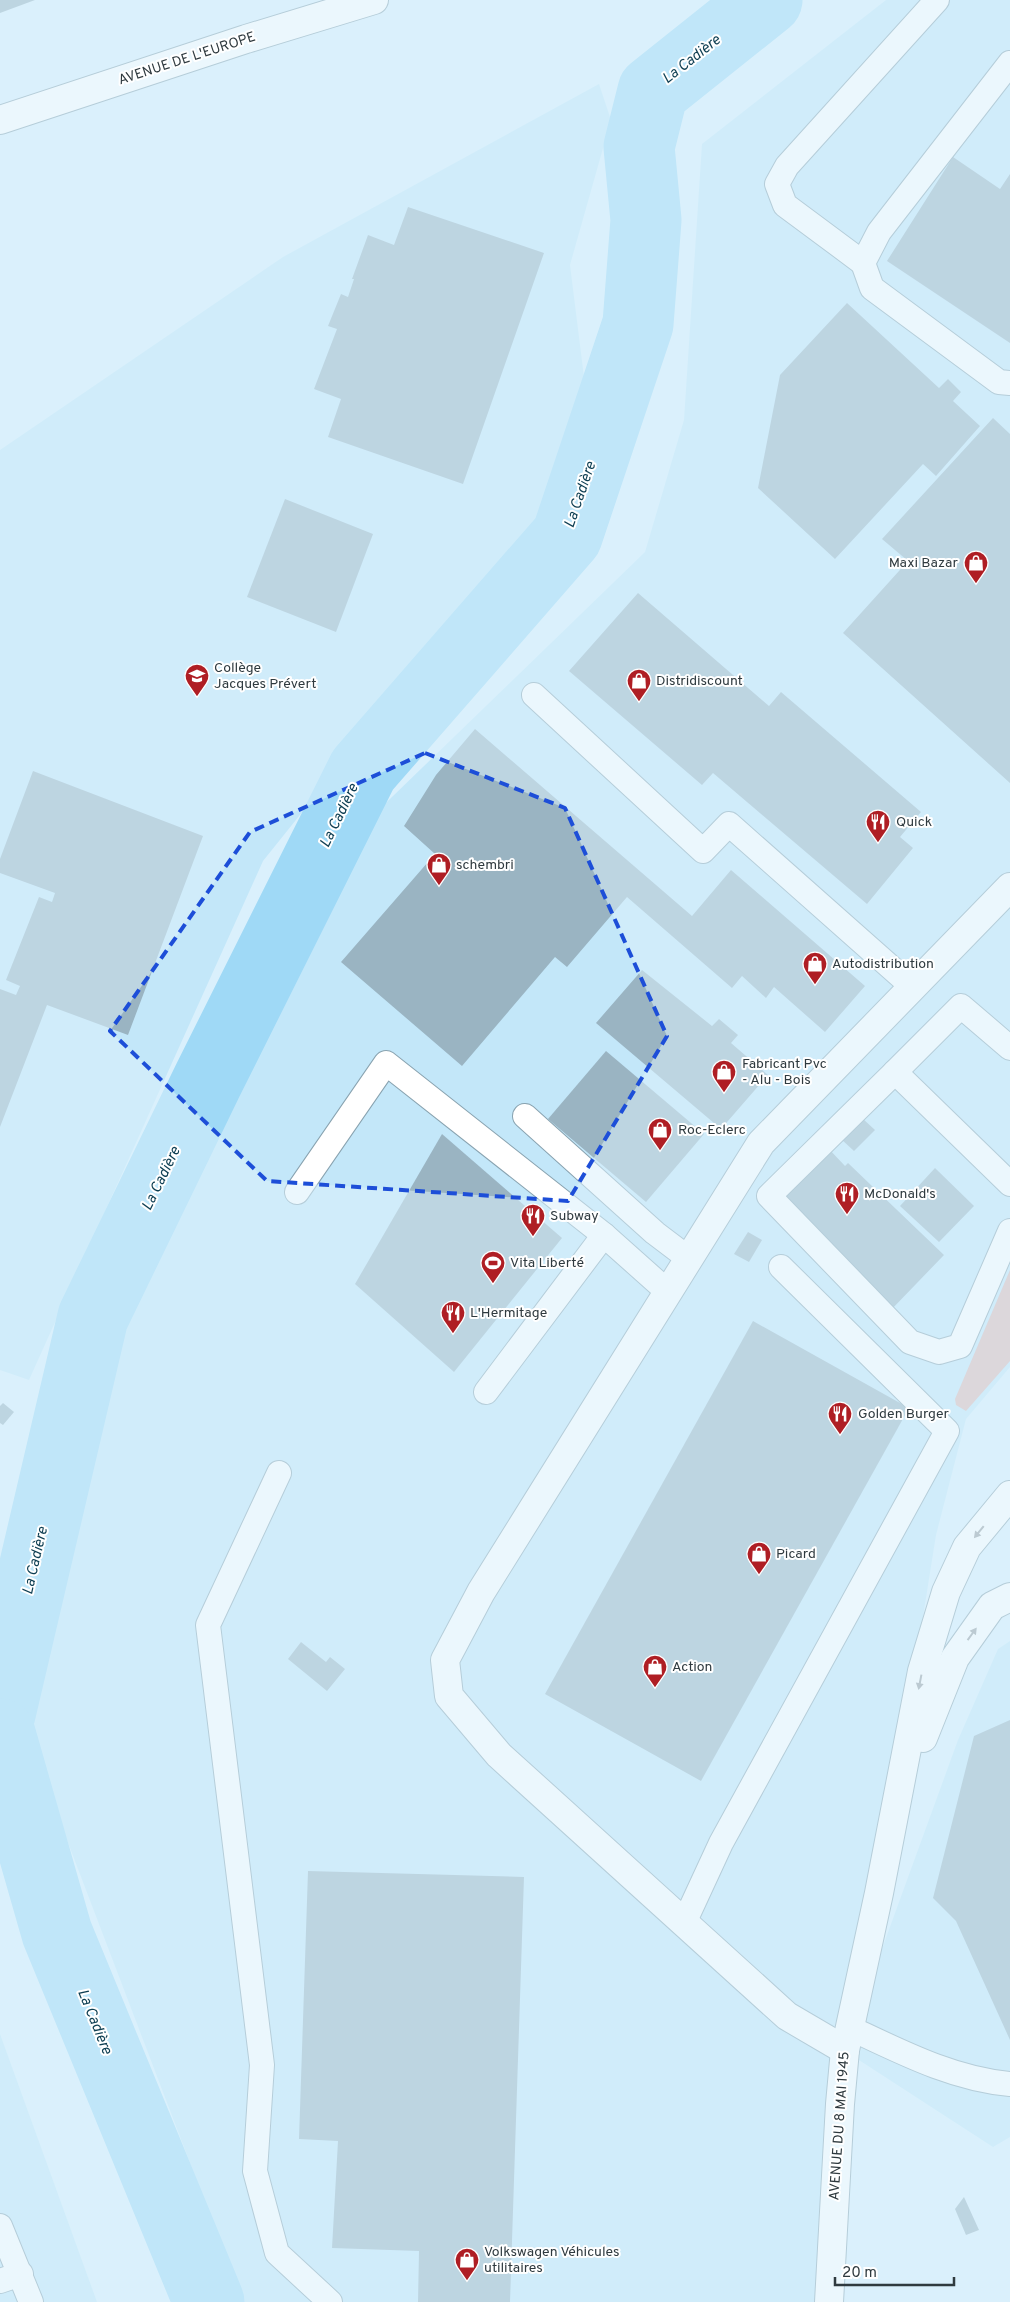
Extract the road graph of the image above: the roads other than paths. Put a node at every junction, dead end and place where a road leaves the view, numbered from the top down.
1 (374, 0) edge
2 (937, 0) edge
3 (1010, 63) edge
4 (0, 120) edge
5 (863, 263) junction
6 (1010, 383) edge
7 (534, 694) dead end
8 (1010, 887) edge
9 (913, 987) junction
10 (1010, 1048) edge
11 (895, 1072) junction
12 (525, 1116) dead end
13 (1010, 1184) edge
14 (297, 1192) dead end
15 (1010, 1231) edge
16 (604, 1235) junction
17 (688, 1258) junction
18 (781, 1267) dead end
19 (668, 1292) junction
20 (486, 1392) dead end
21 (279, 1473) dead end
22 (1010, 1494) edge
23 (1010, 1597) edge
24 (879, 1893) junction
25 (684, 1923) junction
26 (848, 2039) junction
27 (1010, 2084) edge
28 (0, 2226) edge
29 (10, 2278) edge
30 (31, 2302) edge
31 (330, 2302) edge
32 (830, 2302) edge

1 - 4 street, AVENUE DE L'EUROPE
2 - 5 lane
3 - 5 lane
5 - 6 lane
7 - 9 lane
8 - 9 street
9 - 17 street
10 - 11 lane
11 - 13 lane
11 - 15 lane
12 - 17 lane
14 - 16 lane
16 - 19 lane
16 - 20 lane
17 - 19 street
18 - 25 lane
19 - 25 street
21 - 31 lane
22 -> 24 street
24 -> 23 street
24 - 26 street, AVENUE DU 8 MAI 1945
25 - 26 street
26 - 27 lane
26 - 32 street, AVENUE DU 8 MAI 1945
28 - 29 lane
29 - 30 lane

